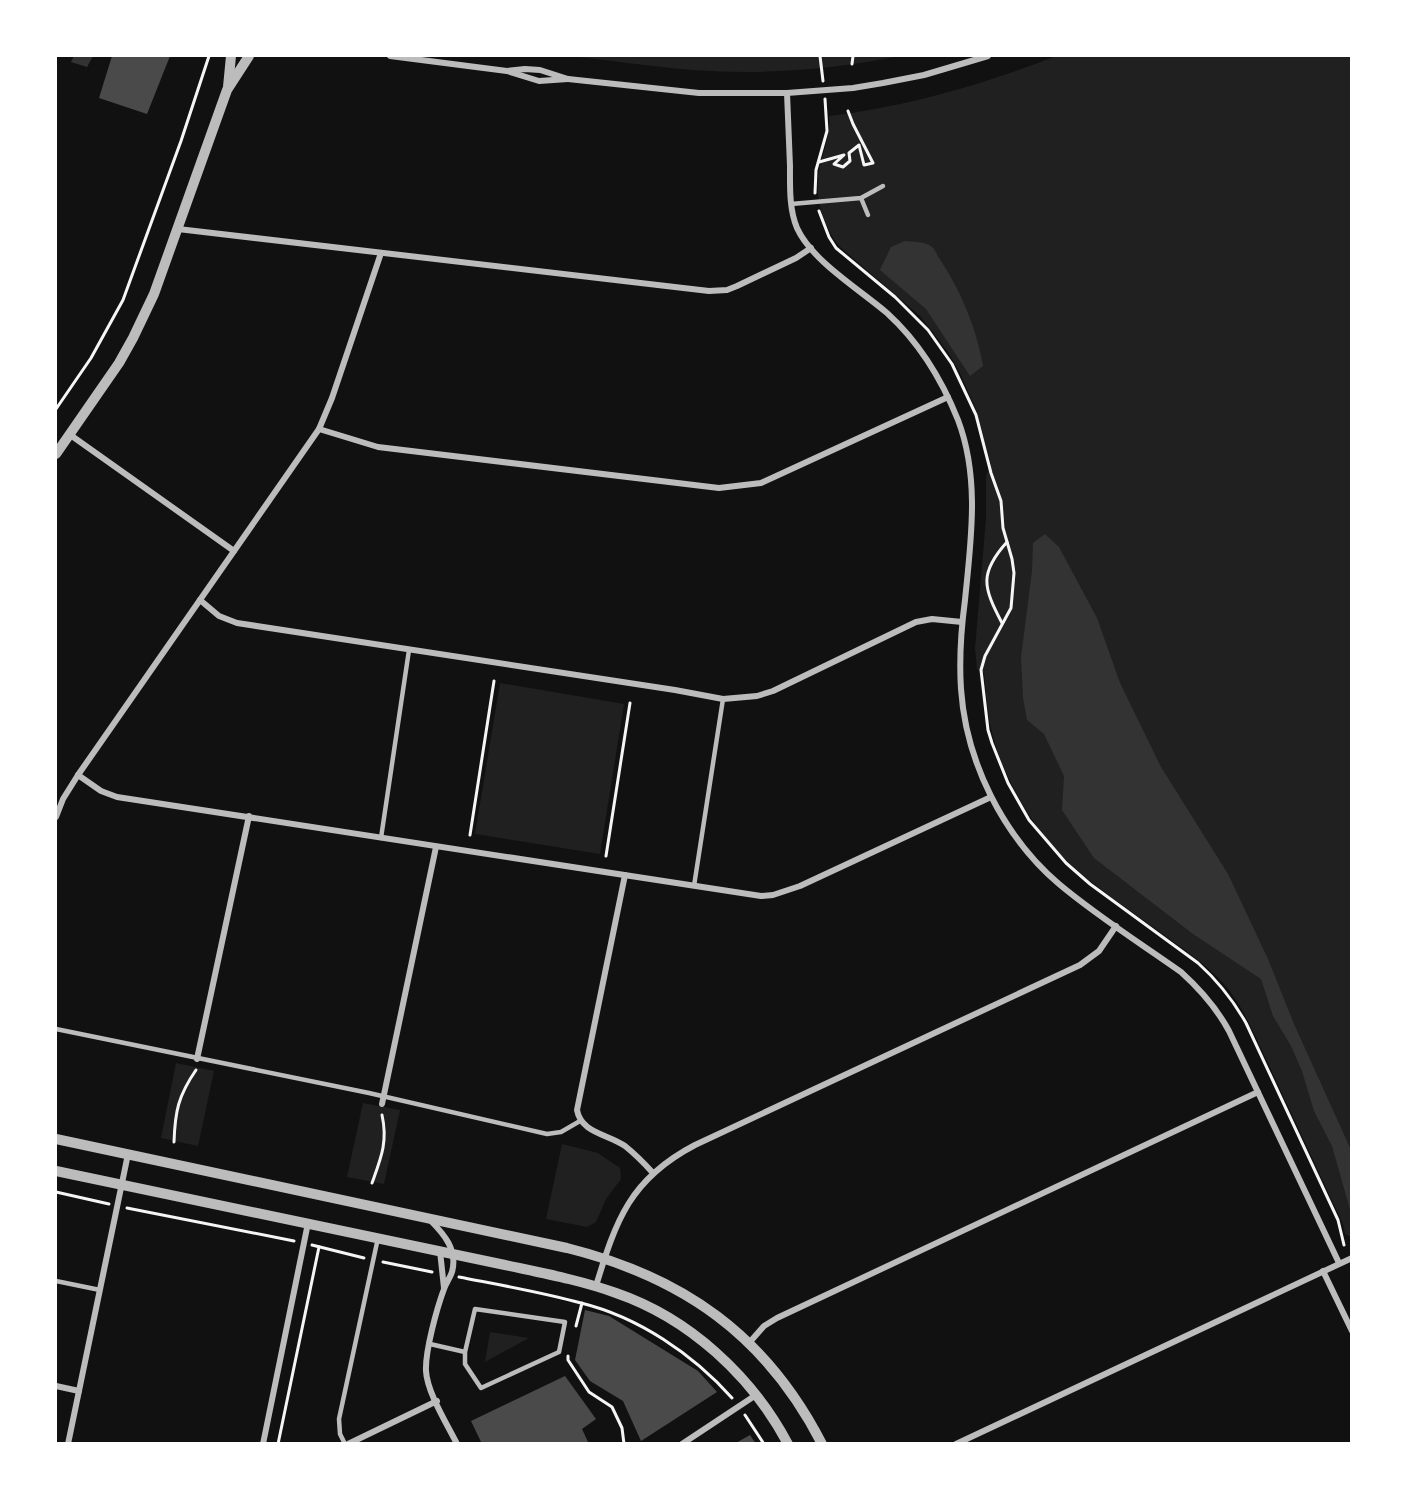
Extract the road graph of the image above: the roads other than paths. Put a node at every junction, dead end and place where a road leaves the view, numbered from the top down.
1 (231, 56) edge
2 (249, 56) edge
3 (390, 56) edge
4 (988, 56) edge
5 (507, 71) junction
6 (568, 79) junction
7 (227, 90) junction
8 (787, 93) junction
9 (883, 186) dead end
10 (861, 198) junction
11 (791, 204) junction
12 (868, 215) dead end
13 (178, 229) junction
14 (810, 248) junction
15 (381, 253) junction
16 (948, 397) junction
17 (319, 429) junction
18 (69, 434) junction
19 (56, 454) edge
20 (234, 550) junction
21 (200, 600) junction
22 (962, 622) junction
23 (409, 650) junction
24 (723, 699) junction
25 (78, 775) junction
26 (991, 797) junction
27 (249, 816) junction
28 (56, 817) edge
29 (381, 838) junction
30 (436, 846) junction
31 (625, 875) junction
32 (694, 886) junction
33 (1116, 926) junction
34 (56, 1029) edge
35 (196, 1059) junction
36 (1258, 1092) junction
37 (382, 1104) junction
38 (580, 1121) junction
39 (56, 1139) edge
40 (128, 1154) junction
41 (56, 1171) edge
42 (653, 1173) junction
43 (122, 1185) junction
44 (427, 1217) junction
45 (308, 1223) junction
46 (378, 1238) junction
47 (440, 1251) junction
48 (453, 1254) junction
49 (605, 1257) junction
50 (1351, 1258) edge
51 (1339, 1263) junction
52 (1323, 1271) junction
53 (56, 1281) edge
54 (596, 1286) junction
55 (444, 1288) junction
56 (100, 1290) junction
57 (1352, 1331) edge
58 (749, 1343) junction
59 (430, 1344) junction
60 (465, 1352) junction
61 (56, 1386) edge
62 (79, 1391) junction
63 (756, 1395) junction
64 (437, 1401) junction
65 (68, 1443) edge
66 (263, 1443) edge
67 (346, 1443) edge
68 (457, 1443) edge
69 (682, 1443) edge
70 (788, 1443) edge
71 (822, 1443) edge
72 (956, 1443) edge

1 - 7 street
2 - 7 street
3 - 5 street
4 - 8 street
5 - 6 street
5 - 6 street
6 - 8 street
7 - 13 street
8 - 11 street
9 - 10 lane
10 - 11 lane
10 - 12 lane
11 - 14 street
13 - 15 street
13 - 18 street
14 - 15 street
14 - 16 street
15 - 17 street
16 - 17 street
16 - 22 street
17 - 20 street
18 - 19 street
18 - 20 street
20 - 21 street
21 - 23 street
21 - 25 street
22 - 24 street
22 - 26 street
23 - 24 street
23 - 29 lane
24 - 32 lane
25 - 27 street
25 - 28 street
26 - 32 street
26 - 33 street
27 - 29 street
27 - 35 street
29 - 30 street
30 - 31 street
30 - 37 street
31 - 32 street
31 - 38 street
33 - 36 street
33 - 42 street
34 - 35 lane
35 - 37 lane
36 - 51 street
36 - 58 street
37 - 38 lane
38 - 42 street
39 - 40 street
40 - 43 street
40 - 44 street
41 - 43 street
42 - 49 street
43 - 45 street
43 - 56 street
44 - 48 street
44 - 49 street
45 - 46 street
45 - 66 street
46 - 47 street
46 - 67 lane
47 - 48 street
47 - 55 street
48 - 54 street
48 - 55 street
49 - 54 street
49 - 58 street
50 - 51 street
51 - 52 street
52 - 57 street
52 - 72 street
53 - 56 lane
54 - 63 street
55 - 59 street
56 - 62 street
58 - 71 street
59 - 60 lane
59 - 64 street
60 - 60 lane
61 - 62 street
62 - 65 street
63 - 69 street
63 - 70 street
64 - 67 street
64 - 68 street

